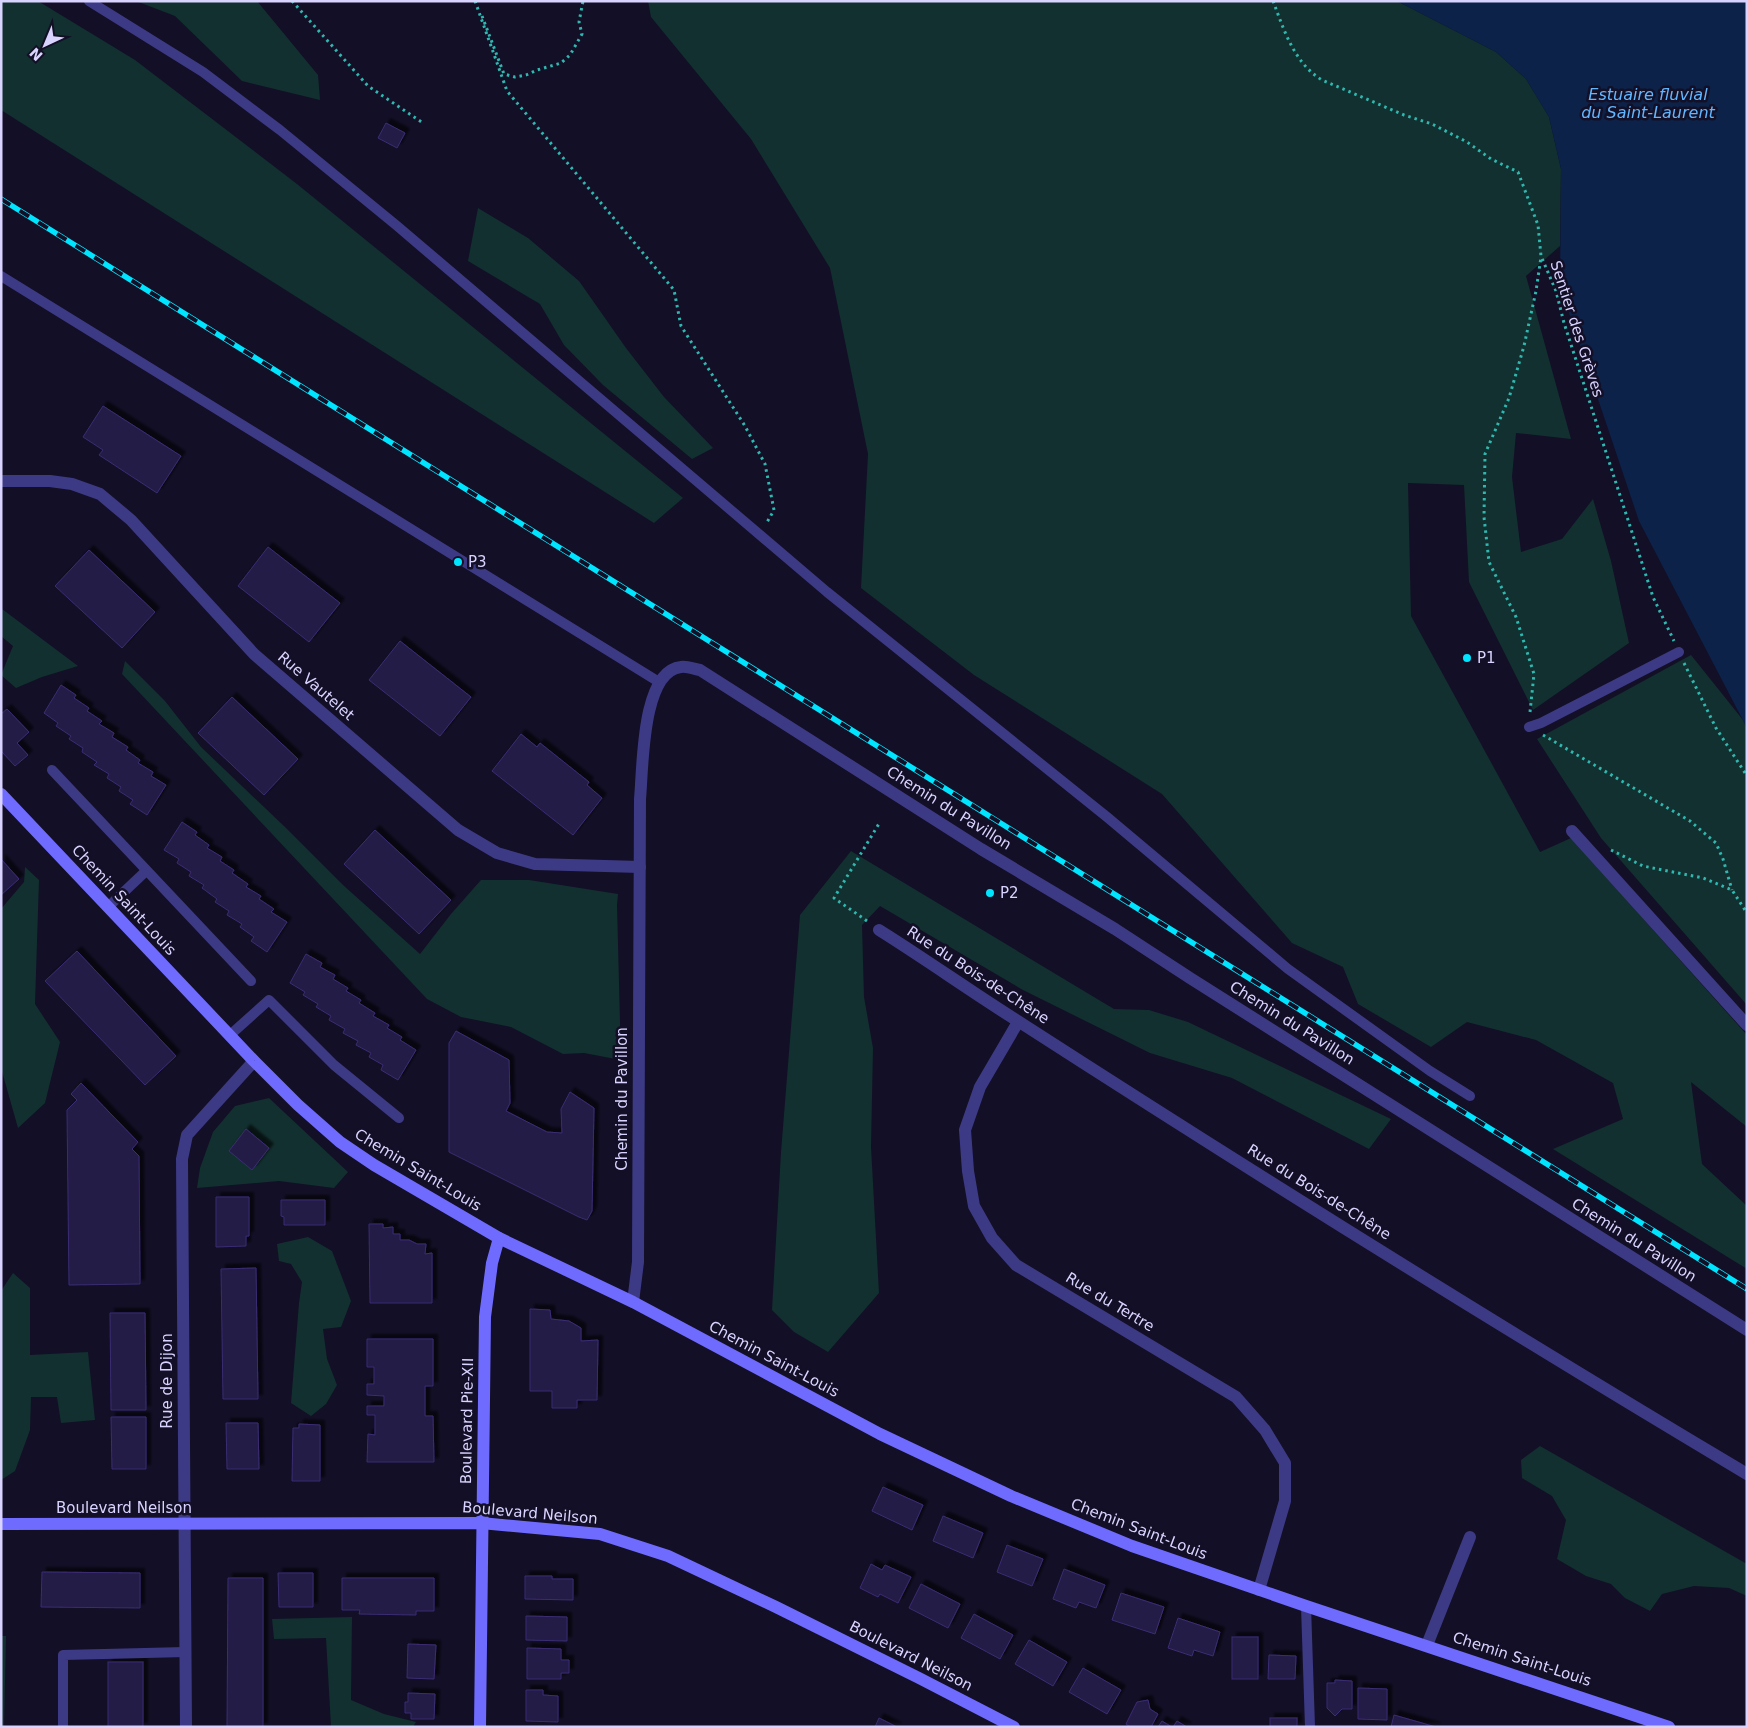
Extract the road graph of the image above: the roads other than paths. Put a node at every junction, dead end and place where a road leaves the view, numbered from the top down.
1 (89, 1) edge
2 (1, 276) edge
3 (1, 481) edge
4 (1679, 652) road end
5 (659, 682) junction
6 (1529, 727) road end
7 (52, 770) dead end
8 (1, 794) edge
9 (1572, 831) dead end
10 (640, 867) junction
11 (146, 871) junction
12 (108, 907) junction
13 (879, 930) road end
14 (251, 982) dead end
15 (1018, 1022) junction
16 (1747, 1025) edge
17 (230, 1036) junction
18 (254, 1061) junction
19 (1470, 1096) dead end
20 (399, 1118) dead end
21 (499, 1238) junction
22 (633, 1302) junction
23 (1747, 1330) edge
24 (1747, 1474) edge
25 (481, 1523) junction
26 (1, 1524) edge
27 (184, 1525) junction
28 (1470, 1536) dead end
29 (1260, 1590) junction
30 (1306, 1606) junction
31 (1427, 1645) junction
32 (186, 1652) junction
33 (63, 1727) edge
34 (186, 1727) edge
35 (480, 1727) edge
36 (1014, 1727) edge
37 (1310, 1727) edge
38 (1669, 1727) edge

1 - 19 lane
2 - 5 lane
3 - 10 street, Rue Vautelet
4 - 6 lane
5 - 10 street, Chemin du Pavillon
5 - 23 street, Chemin du Pavillon
7 - 11 lane
8 - 12 street, Chemin Saint-Louis
9 - 16 street
10 - 22 street, Chemin du Pavillon
11 - 12 lane
11 - 14 lane
12 - 17 street, Chemin Saint-Louis
13 - 15 street, Rue du Bois-de-Chêne
15 - 24 street, Rue du Bois-de-Chêne
15 - 29 street, Rue du Tertre
17 - 18 street, Chemin Saint-Louis
17 - 20 lane
18 - 21 street, Chemin Saint-Louis
18 - 27 street, Rue de Dijon
21 - 22 street, Chemin Saint-Louis
21 - 25 street, Boulevard Pie-XII
22 - 29 street, Chemin Saint-Louis
25 - 27 street, Boulevard Neilson
25 - 35 street, Boulevard Pie-XII
25 - 36 street, Boulevard Neilson
26 - 27 street, Boulevard Neilson
27 - 32 street, Rue de Dijon
28 - 31 street
29 - 30 street, Chemin Saint-Louis
30 - 31 street, Chemin Saint-Louis
30 - 37 lane
31 - 38 street, Chemin Saint-Louis
32 - 33 lane
32 - 34 street, Rue de Dijon

